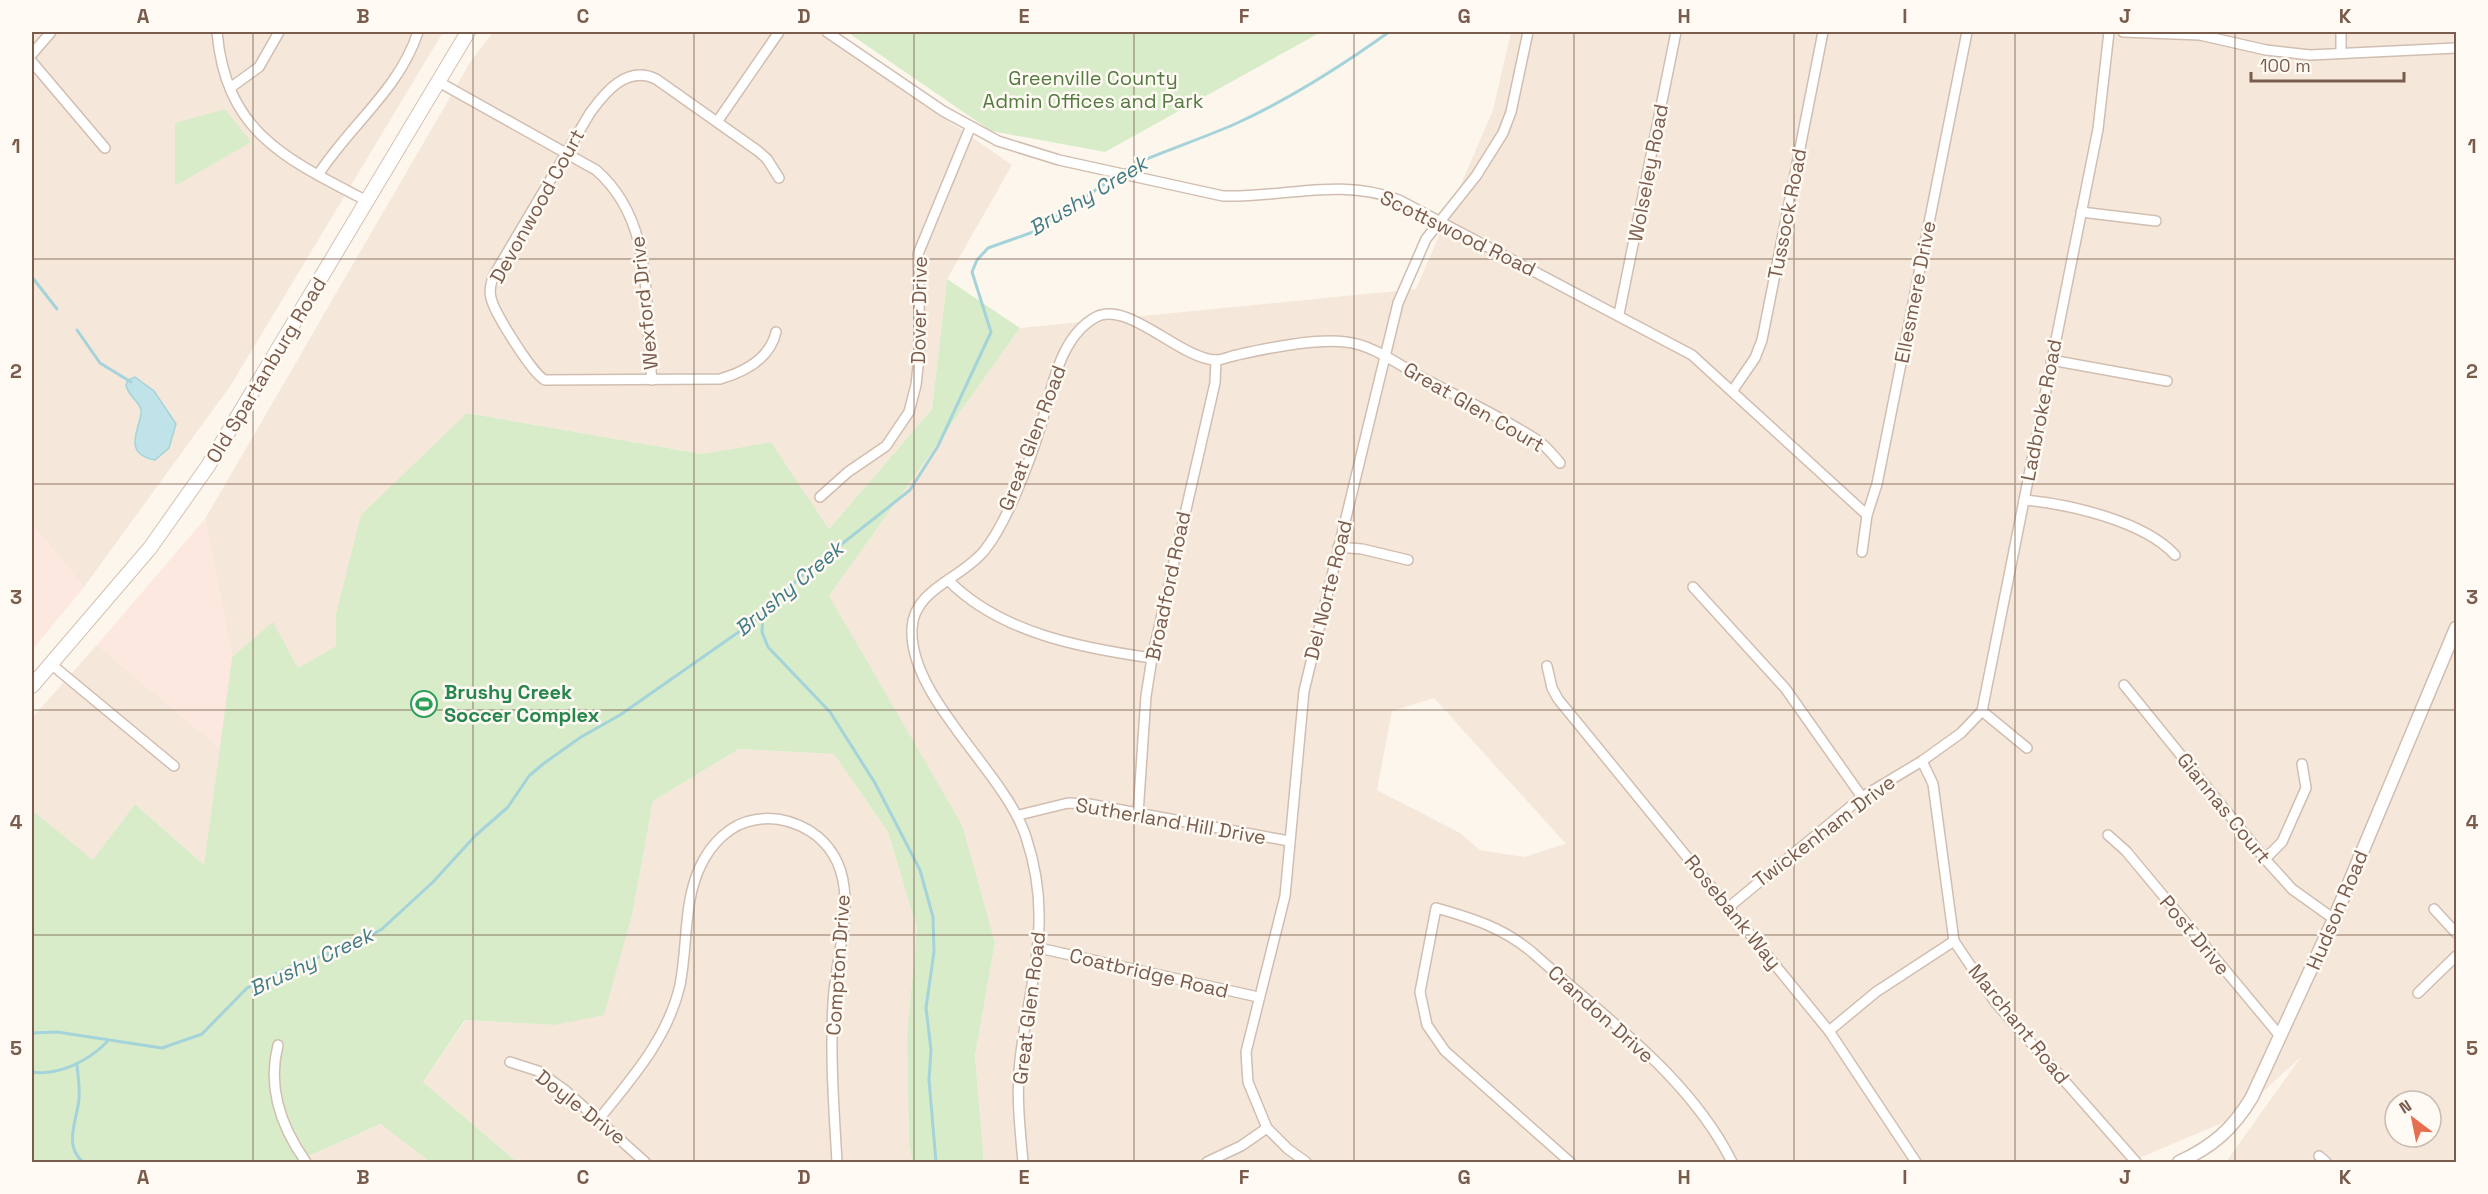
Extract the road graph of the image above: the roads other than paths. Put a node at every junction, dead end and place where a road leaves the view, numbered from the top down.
1 (51, 32) edge
2 (217, 32) edge
3 (279, 32) edge
4 (418, 32) edge
5 (468, 32) edge
6 (779, 32) edge
7 (827, 32) edge
8 (1528, 32) edge
9 (1676, 32) edge
10 (1823, 32) edge
11 (1967, 32) edge
12 (2109, 32) edge
13 (2122, 32) edge
14 (2341, 32) edge
15 (2227, 36) edge
16 (2457, 48) edge
17 (2341, 53) junction
18 (32, 54) edge
19 (32, 62) edge
20 (437, 81) junction
21 (230, 88) junction
22 (717, 122) junction
23 (970, 128) junction
24 (105, 148) dead end
25 (566, 153) junction
26 (318, 175) junction
27 (779, 178) dead end
28 (367, 201) junction
29 (2081, 212) junction
30 (1440, 221) junction
31 (2156, 221) dead end
32 (1619, 314) junction
33 (776, 332) dead end
34 (1384, 355) junction
35 (1216, 360) junction
36 (2051, 360) junction
37 (652, 380) junction
38 (2167, 381) dead end
39 (1733, 390) junction
40 (1560, 463) dead end
41 (820, 497) dead end
42 (2024, 500) junction
43 (1868, 514) junction
44 (1338, 547) junction
45 (1862, 552) dead end
46 (2175, 555) dead end
47 (1408, 560) dead end
48 (949, 581) junction
49 (1693, 587) dead end
50 (2457, 628) edge
51 (1152, 658) junction
52 (51, 664) junction
53 (1547, 666) dead end
54 (2124, 685) dead end
55 (32, 686) edge
56 (1982, 711) junction
57 (2027, 748) dead end
58 (1922, 761) junction
59 (2302, 764) dead end
60 (174, 766) dead end
61 (1862, 797) junction
62 (1137, 814) junction
63 (1019, 815) junction
64 (2108, 835) dead end
65 (1289, 841) junction
66 (2265, 859) junction
67 (1729, 907) junction
68 (2434, 909) dead end
69 (2334, 919) junction
70 (2457, 933) edge
71 (1954, 941) junction
72 (1039, 948) junction
73 (2457, 956) edge
74 (2418, 993) dead end
75 (1258, 997) junction
76 (1829, 1031) junction
77 (2280, 1036) junction
78 (278, 1045) dead end
79 (510, 1062) dead end
80 (599, 1119) junction
81 (1267, 1128) junction
82 (306, 1162) edge
83 (645, 1162) edge
84 (837, 1162) edge
85 (1023, 1162) edge
86 (1207, 1162) edge
87 (1306, 1162) edge
88 (1570, 1162) edge
89 (1732, 1162) edge
90 (1916, 1162) edge
91 (2136, 1162) edge
92 (2179, 1162) edge

1 - 18 street
2 - 21 street
3 - 21 street
4 - 26 street
5 - 20 main road, Old Spartanburg Road
6 - 22 street
7 - 23 street, Scottswood Road
8 - 30 street, Del Norte Road
9 - 32 street, Wolseley Road
10 - 39 street, Tussock Road
11 - 43 street, Ellesmere Drive
12 - 29 street, Ladbroke Road
13 - 15 street
14 - 17 street
15 - 17 street
16 - 17 street
19 - 24 street
20 - 25 street, Wexford Drive
20 - 28 main road, Old Spartanburg Road
21 - 26 street
22 - 25 street, Devonwood Court
22 - 27 street, Devonwood Court
23 - 30 street, Scottswood Road
23 - 41 street, Dover Drive
25 - 37 street, Wexford Drive
25 - 37 street, Devonwood Court
26 - 28 street
28 - 52 main road, Old Spartanburg Road
29 - 31 street
29 - 36 street, Ladbroke Road
30 - 32 street, Scottswood Road
30 - 34 street, Del Norte Road
32 - 39 street, Scottswood Road
33 - 37 street, Devonwood Court
34 - 35 street, Great Glen Road
34 - 40 street, Great Glen Court
34 - 44 street, Del Norte Road
35 - 48 street, Great Glen Road
35 - 51 street, Broadford Road
36 - 38 street
36 - 42 street, Ladbroke Road
39 - 43 street, Scottswood Road
42 - 46 street
42 - 56 street, Ladbroke Road
43 - 45 street, Ellesmere Drive
44 - 47 street
44 - 65 street, Del Norte Road
48 - 51 street
48 - 63 street, Great Glen Road
49 - 61 street
50 - 69 street, Hudson Road
51 - 62 street, Broadford Road
52 - 55 main road, Old Spartanburg Road
52 - 60 street
53 - 67 street, Rosebank Way
54 - 66 street, Giannas Court
56 - 57 street
56 - 58 street
58 - 61 street, Twickenham Drive
58 - 71 street, Marchant Road
59 - 66 street
61 - 67 street, Twickenham Drive
62 - 63 street, Sutherland Hill Drive
62 - 65 street, Sutherland Hill Drive
63 - 72 street, Great Glen Road
64 - 77 street, Post Drive
65 - 75 street, Del Norte Road
66 - 69 street, Giannas Court
67 - 76 street, Rosebank Way
68 - 70 street
69 - 77 street, Hudson Road
71 - 76 street
71 - 91 street, Marchant Road
72 - 75 street, Coatbridge Road
72 - 85 street, Great Glen Road
73 - 74 street
75 - 81 street, Del Norte Road
76 - 90 street, Rosebank Way
77 - 92 street, Hudson Road
78 - 82 street
79 - 80 street, Doyle Drive
80 - 83 street, Doyle Drive
80 - 84 street, Compton Drive
81 - 86 street
81 - 87 street, Del Norte Road
88 - 89 street, Crandon Drive

